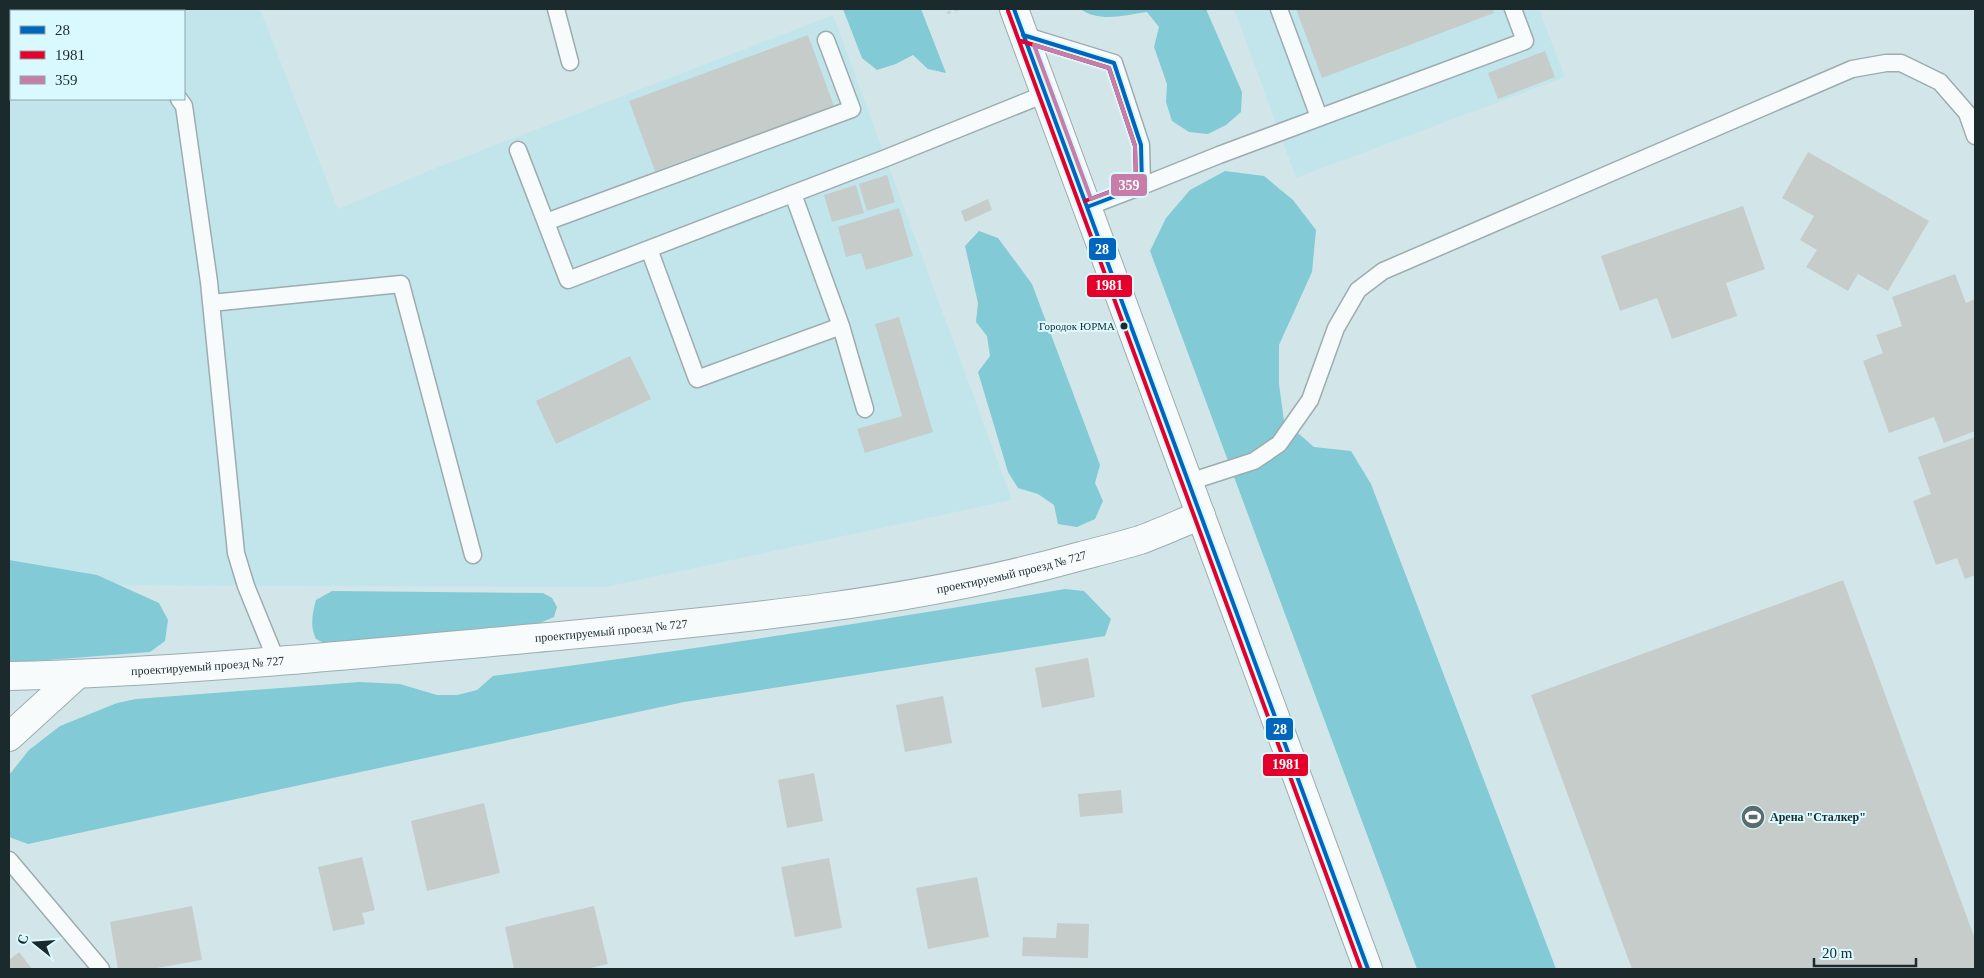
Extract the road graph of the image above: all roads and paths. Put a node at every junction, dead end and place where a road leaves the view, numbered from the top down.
1 (556, 9) edge
2 (959, 9) edge
3 (1014, 9) edge
4 (1278, 9) edge
5 (1513, 9) edge
6 (947, 13) dead end
7 (1023, 35) junction
8 (826, 40) dead end
9 (570, 62) dead end
10 (1045, 94) junction
11 (181, 100) edge
12 (1319, 117) junction
13 (1975, 136) edge
14 (518, 150) dead end
15 (1142, 186) junction
16 (793, 194) junction
17 (1086, 207) junction
18 (546, 222) junction
19 (649, 249) junction
20 (211, 303) junction
21 (841, 326) junction
22 (865, 409) dead end
23 (1189, 482) junction
24 (1201, 515) junction
25 (473, 555) dead end
26 (277, 662) junction
27 (78, 674) junction
28 (9, 676) edge
29 (9, 737) edge
30 (9, 860) edge
31 (101, 969) edge
32 (1368, 969) edge

1 - 9 lane
2 - 6 path
3 - 7 street
4 - 12 lane
5 - 12 lane
7 - 10 street
7 - 15 lane
8 - 18 lane
10 - 16 lane
10 - 17 street
11 - 20 lane
12 - 15 lane
13 - 23 lane
14 - 18 lane
15 - 17 lane
16 - 19 lane
16 - 21 lane
17 - 23 street
18 - 19 lane
19 - 21 lane
20 - 25 lane
20 - 26 lane
21 - 22 lane
23 - 24 street
24 - 26 street, проектируемый проезд № 727
24 - 32 street
26 - 27 street, проектируемый проезд № 727
27 - 28 street, проектируемый проезд № 727
27 - 29 street
30 - 31 lane

